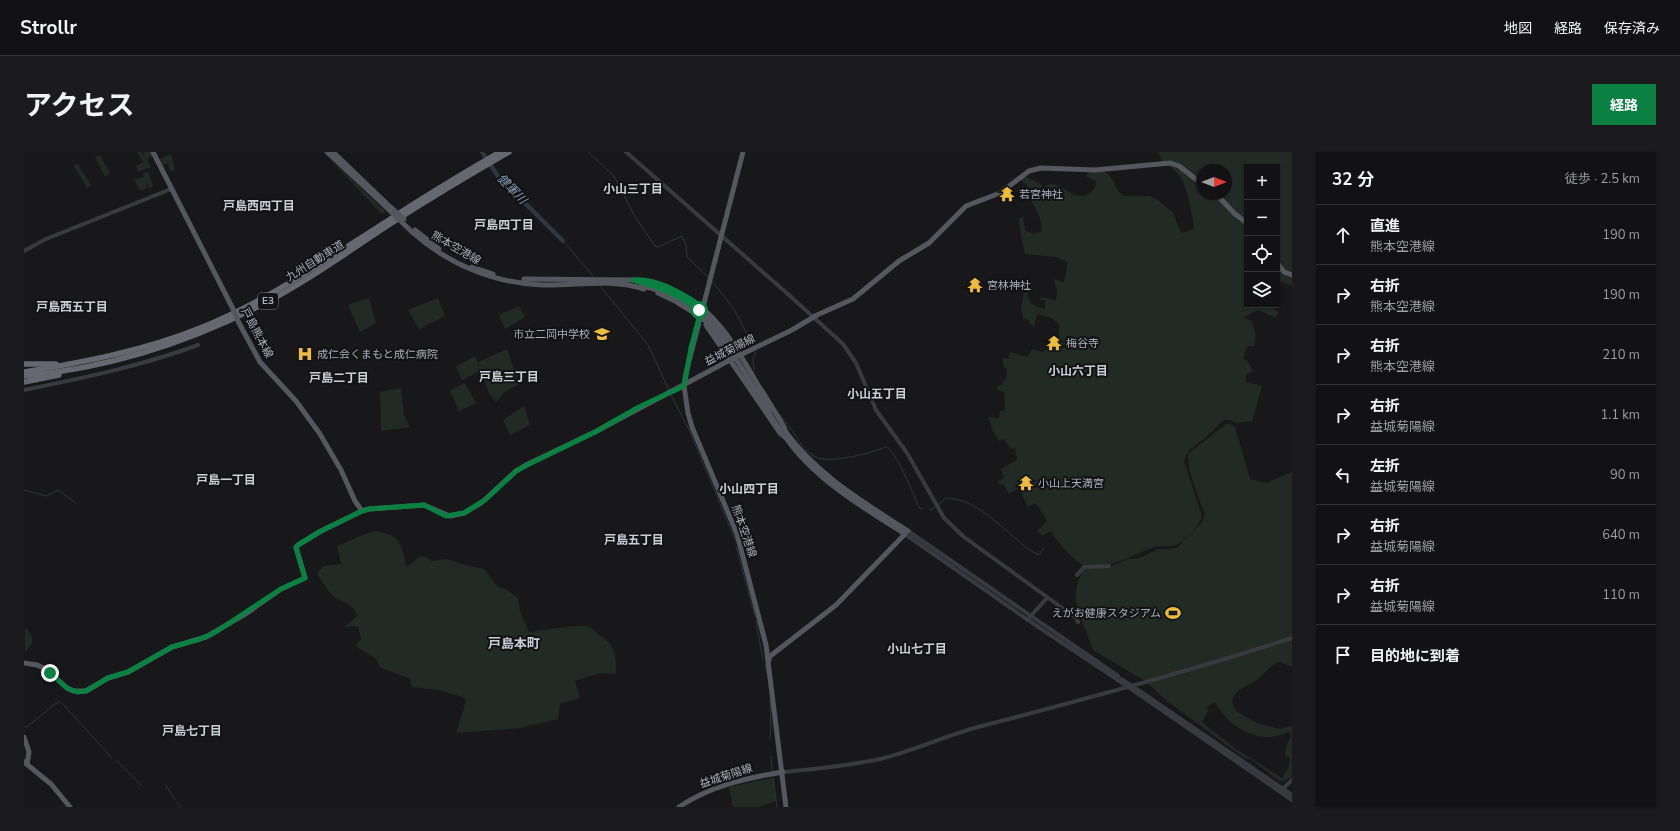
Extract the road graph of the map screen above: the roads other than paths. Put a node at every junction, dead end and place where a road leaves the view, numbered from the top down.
1 (153, 152) edge
2 (327, 152) edge
3 (333, 152) edge
4 (500, 152) edge
5 (509, 152) edge
6 (626, 152) edge
7 (743, 152) edge
8 (494, 158) junction
9 (485, 163) junction
10 (1196, 179) edge
11 (171, 189) junction
12 (1222, 200) edge
13 (384, 203) junction
14 (1244, 221) edge
15 (721, 235) junction
16 (24, 251) edge
17 (1280, 267) edge
18 (1292, 276) edge
19 (633, 282) junction
20 (702, 307) junction
21 (699, 317) junction
22 (813, 317) junction
23 (198, 345) dead end
24 (741, 355) junction
25 (123, 358) junction
26 (730, 360) junction
27 (78, 363) junction
28 (24, 364) edge
29 (24, 372) edge
30 (24, 376) edge
31 (24, 382) edge
32 (684, 386) junction
33 (24, 390) edge
34 (786, 435) junction
35 (362, 511) junction
36 (906, 533) junction
37 (1109, 566) dead end
38 (1077, 575) dead end
39 (1047, 598) junction
40 (1029, 618) junction
41 (1078, 622) dead end
42 (1292, 638) edge
43 (769, 661) junction
44 (24, 662) edge
45 (24, 737) edge
46 (26, 763) edge
47 (783, 772) junction
48 (1292, 780) edge
49 (1282, 790) junction
50 (1292, 795) edge
51 (1292, 800) edge
52 (70, 807) edge
53 (679, 807) edge
54 (786, 807) edge

1 - 11 main road, 戸島熊本線
2 - 13 main road, 熊本空港線
3 - 13 main road, 熊本空港線
4 - 8 highway, 九州自動車道 / E3
5 - 8 highway, 九州自動車道 / E3
6 - 15 street
7 - 15 main road, 熊本空港線
8 - 9 highway, 九州自動車道 / E3
9 - 25 highway, 九州自動車道 / E3
9 - 27 highway, 九州自動車道 / E3
10 - 22 main road, 益城菊陽線
11 - 16 street
11 - 35 main road, 戸島熊本線, bridge
12 - 14 main road
13 - 19 main road, 熊本空港線, bridge
15 - 20 main road, 熊本空港線
15 - 22 street
17 - 18 main road
19 - 20 main road, 熊本空港線
19 - 21 main road, 熊本空港線
19 - 34 main road, 熊本空港線, bridge
20 - 21 main road, 熊本空港線
20 - 24 main road, 熊本空港線
21 - 26 main road, 熊本空港線
21 - 32 main road, 熊本空港線
22 - 24 main road, 益城菊陽線
22 - 39 street
23 - 33 street
24 - 26 main road, 益城菊陽線
24 - 34 main road, 熊本空港線
25 - 30 highway, 九州自動車道 / E3
25 - 31 highway
26 - 32 main road, 益城菊陽線
26 - 34 main road, 熊本空港線
27 - 28 highway
27 - 29 highway, 九州自動車道 / E3
32 - 35 main road, 益城菊陽線
32 - 43 main road, 熊本空港線
34 - 36 main road, 熊本空港線
35 - 44 main road, 益城菊陽線
36 - 40 street
36 - 43 main road
37 - 38 street
39 - 40 street
39 - 41 street
40 - 49 street, bridge
42 - 47 street
43 - 47 main road, 熊本空港線
45 - 46 main road
46 - 52 main road
47 - 53 main road, 益城菊陽線
47 - 54 main road, 熊本空港線
48 - 49 street
49 - 50 street
49 - 51 street

